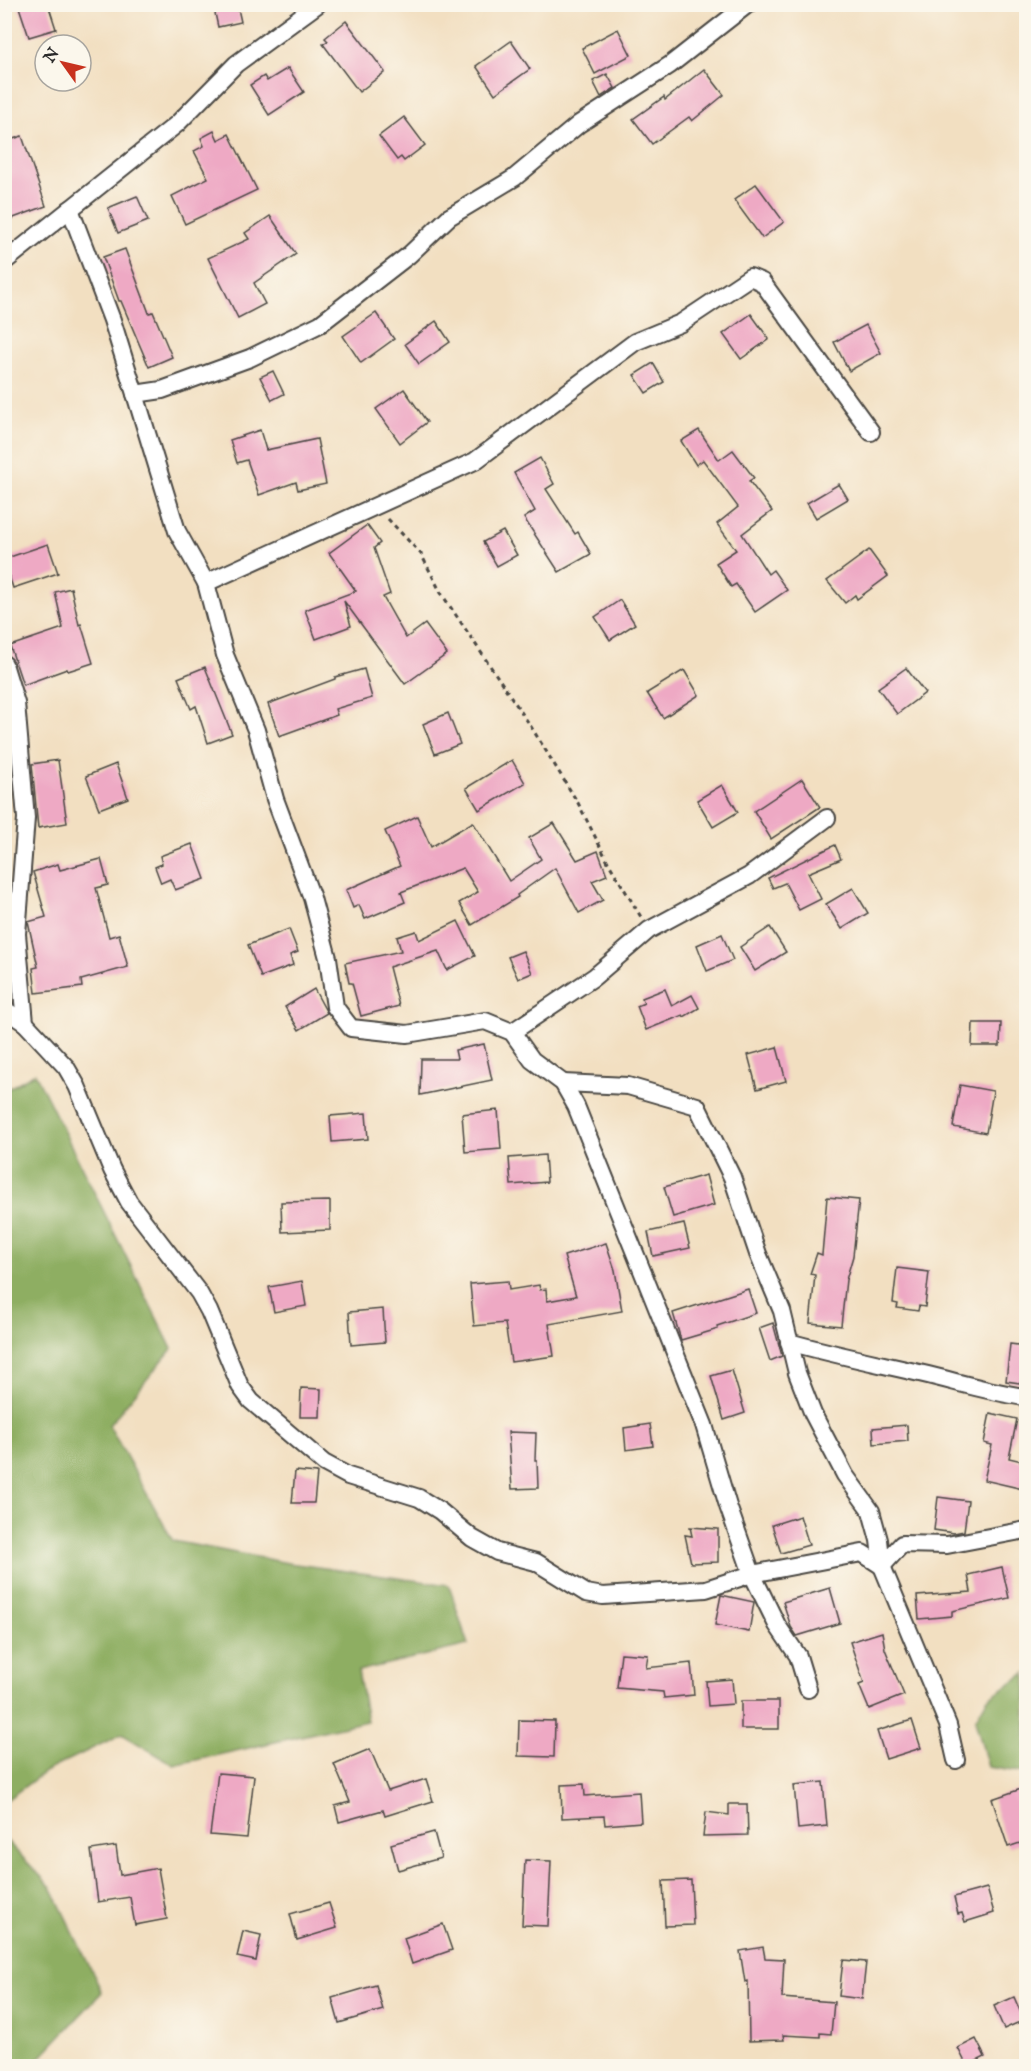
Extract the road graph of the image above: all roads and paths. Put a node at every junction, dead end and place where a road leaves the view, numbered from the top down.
1 (748, 4) edge
2 (312, 7) edge
3 (70, 209) junction
4 (4, 262) edge
5 (135, 394) junction
6 (871, 432) dead end
7 (376, 507) junction
8 (206, 583) junction
9 (4, 664) edge
10 (828, 818) dead end
11 (649, 930) junction
12 (4, 1009) edge
13 (25, 1023) junction
14 (512, 1032) junction
15 (563, 1083) junction
16 (789, 1342) junction
17 (1026, 1397) edge
18 (1026, 1530) edge
19 (882, 1566) junction
20 (752, 1574) junction
21 (808, 1689) dead end
22 (956, 1760) dead end

1 - 5 street
2 - 3 street
3 - 4 street
3 - 5 street
5 - 8 street
6 - 7 street
7 - 8 street
7 - 11 path
8 - 14 street
9 - 13 street
10 - 11 street
11 - 14 street
12 - 13 street
13 - 20 street
14 - 15 street
15 - 16 street
15 - 20 street
16 - 17 street
16 - 19 street
18 - 19 street
19 - 20 street
19 - 22 street
20 - 21 street

